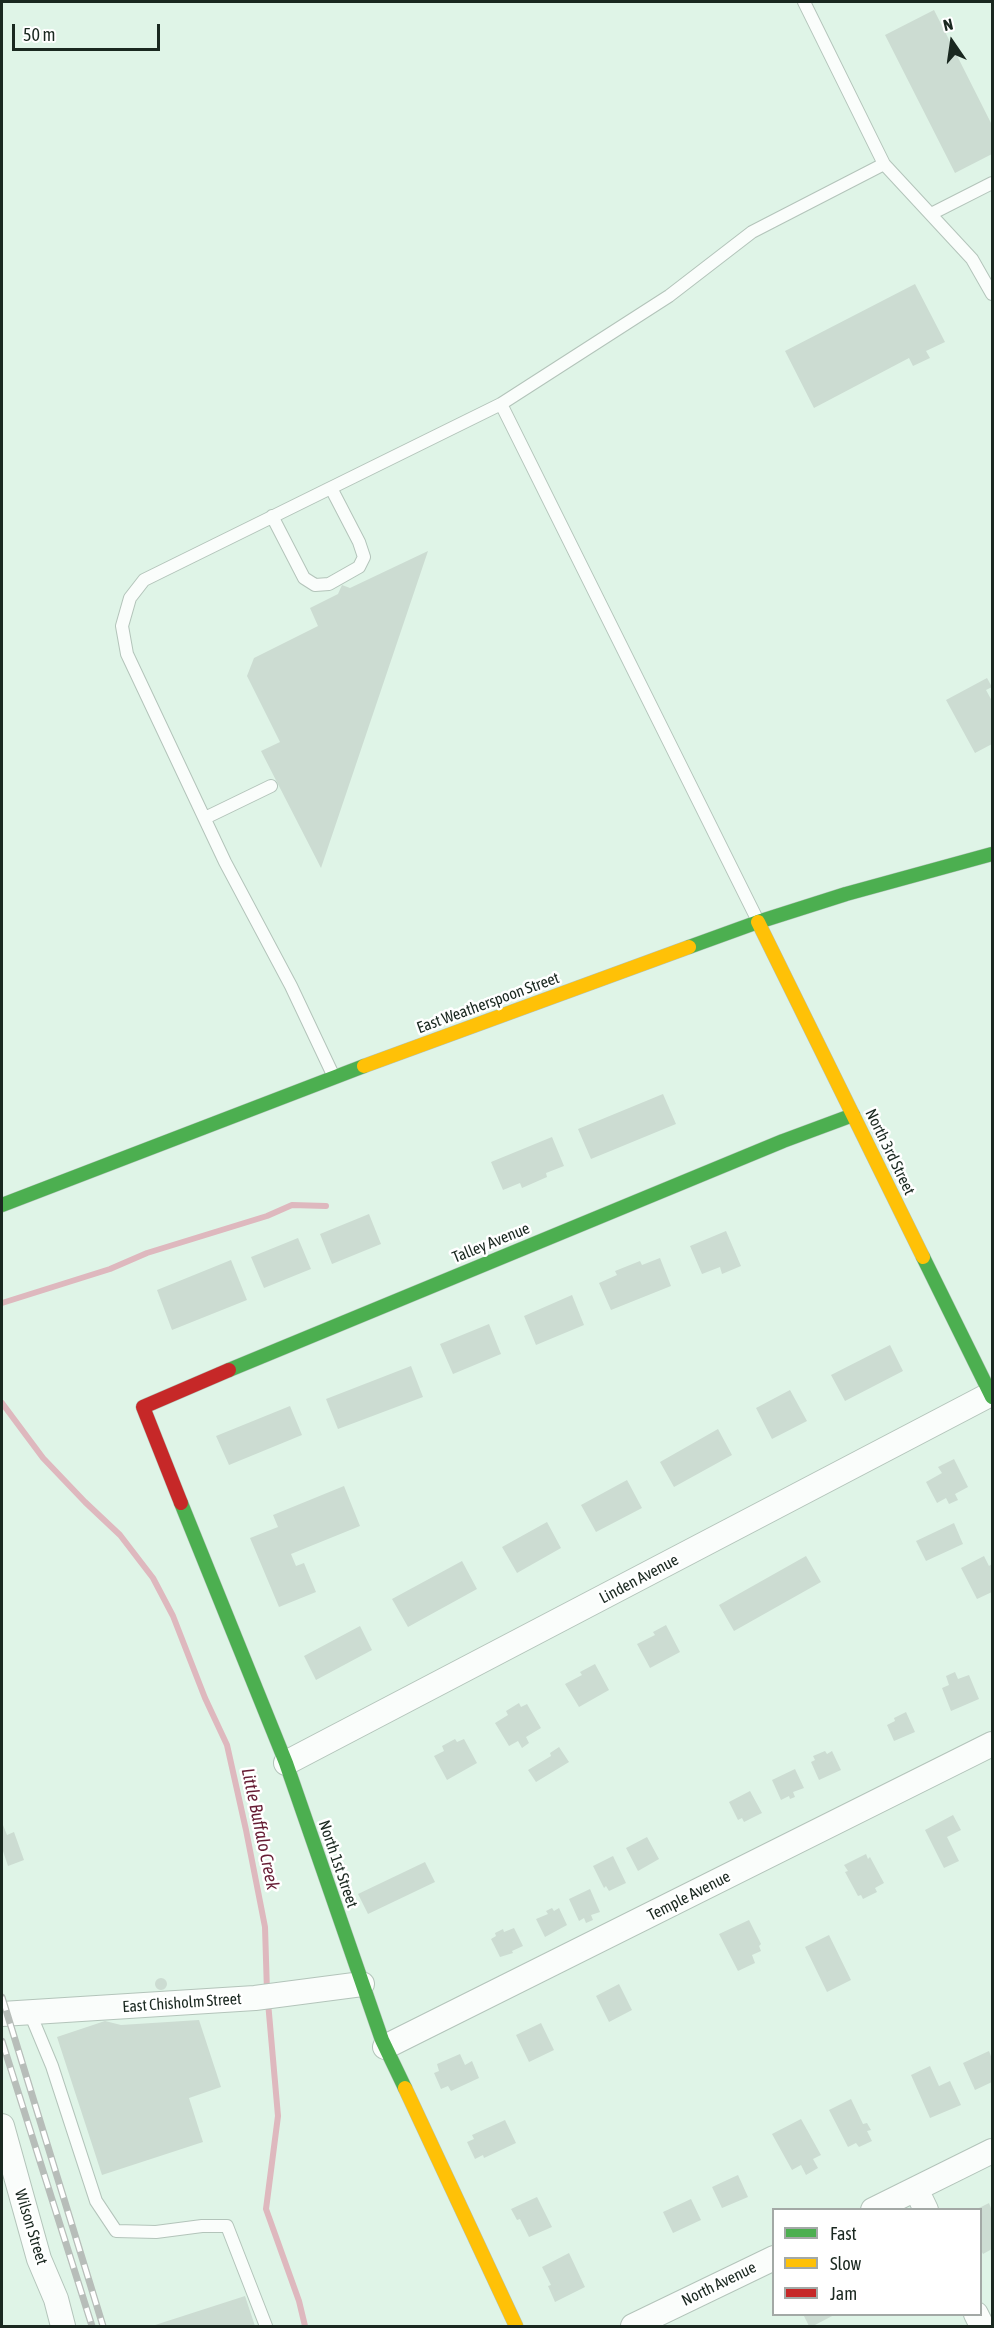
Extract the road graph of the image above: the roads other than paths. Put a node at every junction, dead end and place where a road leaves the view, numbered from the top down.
1 (804, 2) edge
2 (884, 164) junction
3 (993, 183) edge
4 (930, 214) junction
5 (993, 294) edge
6 (501, 404) junction
7 (331, 488) junction
8 (272, 516) junction
9 (271, 786) dead end
10 (205, 818) junction
11 (993, 854) edge
12 (758, 922) junction
13 (334, 1077) junction
14 (853, 1115) junction
15 (2, 1205) edge
16 (992, 1396) edge
17 (143, 1407) joint
18 (993, 1744) edge
19 (286, 1763) junction
20 (362, 1984) junction
21 (30, 2013) junction
22 (2, 2014) edge
23 (386, 2047) junction
24 (2, 2126) edge
25 (993, 2151) edge
26 (921, 2199) edge
27 (882, 2208) edge
28 (772, 2259) edge
29 (63, 2326) edge
30 (266, 2326) edge
31 (516, 2326) edge
32 (633, 2326) edge

1 - 2 lane
2 - 4 lane
2 - 6 lane
3 - 4 lane
4 - 5 lane
6 - 7 lane
6 - 12 lane
7 - 8 lane
7 - 8 lane
8 - 10 lane
9 - 10 lane
10 - 13 lane
11 - 12 street, East Weatherspoon Street
12 - 13 street, East Weatherspoon Street
12 - 14 street, North 3rd Street
13 - 15 street, East Weatherspoon Street
14 - 16 street, North 3rd Street
14 - 17 street, Talley Avenue
16 - 19 street, Linden Avenue
17 - 19 street, North 1st Street
18 - 23 street, Temple Avenue
19 - 20 street, North 1st Street
20 - 21 street, East Chisholm Street
20 - 23 street, North 1st Street
21 - 22 street, East Chisholm Street
21 - 30 lane
23 - 31 street, North 1st Street
24 - 29 street, Wilson Street
25 - 26 street
26 - 27 street
28 - 32 street, North Avenue

